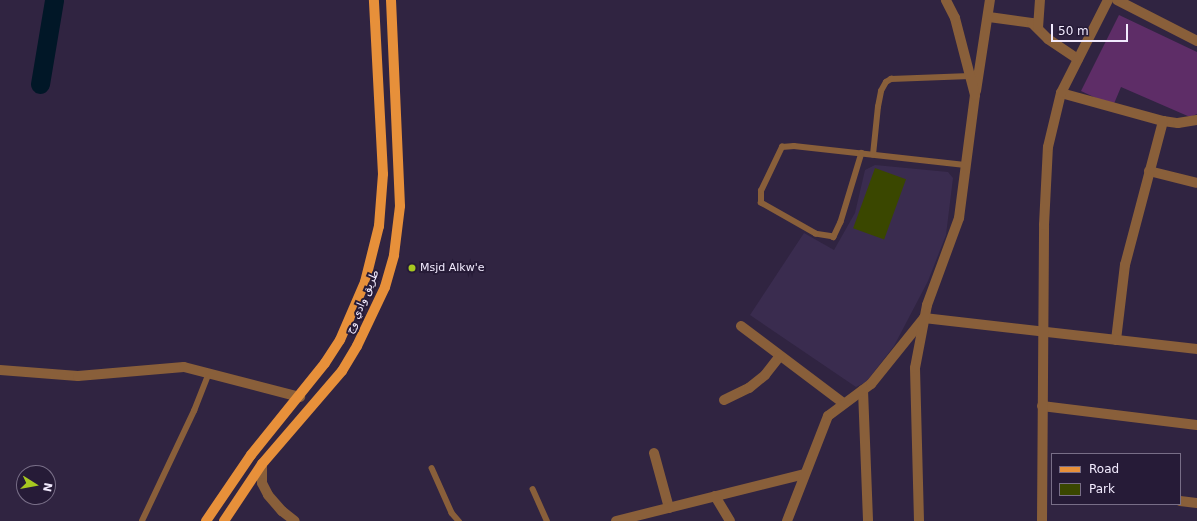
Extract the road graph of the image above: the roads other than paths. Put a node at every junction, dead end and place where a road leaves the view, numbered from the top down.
1 (374, 0) edge
2 (392, 0) edge
3 (946, 0) edge
4 (990, 0) edge
5 (1040, 0) edge
6 (1108, 0) edge
7 (1117, 0) edge
8 (989, 17) junction
9 (1038, 28) junction
10 (1197, 41) edge
11 (1078, 59) junction
12 (970, 76) junction
13 (1061, 93) junction
14 (975, 95) junction
15 (1197, 120) edge
16 (1162, 121) junction
17 (862, 153) junction
18 (873, 154) junction
19 (966, 165) junction
20 (1149, 171) junction
21 (1197, 183) edge
22 (924, 318) junction
23 (741, 326) dead end
24 (1043, 332) junction
25 (1116, 340) junction
26 (1197, 350) edge
27 (780, 356) junction
28 (0, 370) edge
29 (209, 372) junction
30 (863, 390) junction
31 (300, 397) junction
32 (724, 400) dead end
33 (843, 403) junction
34 (1042, 406) junction
35 (1197, 425) edge
36 (654, 453) dead end
37 (262, 464) junction
38 (432, 468) dead end
39 (804, 474) junction
40 (533, 489) dead end
41 (1047, 490) edge
42 (715, 496) junction
43 (1181, 501) edge
44 (1197, 503) edge
45 (669, 508) junction
46 (142, 521) edge
47 (206, 521) edge
48 (224, 521) edge
49 (296, 521) edge
50 (459, 521) edge
51 (547, 521) edge
52 (616, 521) edge
53 (730, 521) edge
54 (787, 521) edge
55 (868, 521) edge
56 (919, 521) edge
57 (1042, 521) edge

1 - 31 main road, طريق وادي وج
2 - 37 main road, طريق وادي وج
3 - 12 street
4 - 8 street
5 - 9 street
6 - 11 street
7 - 10 street
8 - 9 street
8 - 14 street
9 - 11 street
11 - 13 street
12 - 14 street
12 - 18 lane
13 - 16 street
13 - 24 street
14 - 19 street
15 - 16 street
16 - 20 street
17 - 17 lane
17 - 18 lane
18 - 19 lane
19 - 22 street
20 - 21 street
20 - 25 street
22 - 24 street
22 - 30 street
22 - 56 street
23 - 27 street
24 - 25 street
24 - 34 street
25 - 26 street
27 - 32 street
27 - 33 street
28 - 29 street
29 - 31 street
29 - 46 lane
30 - 33 street
30 - 55 street
31 - 47 main road, طريق وادي وج
33 - 39 street
34 - 35 street
34 - 41 street
36 - 45 street
37 - 48 main road, طريق وادي وج
37 - 49 street
38 - 50 lane
39 - 42 street
39 - 54 street
40 - 51 lane
41 - 57 street
42 - 45 street
42 - 53 street
43 - 44 street
45 - 52 street

